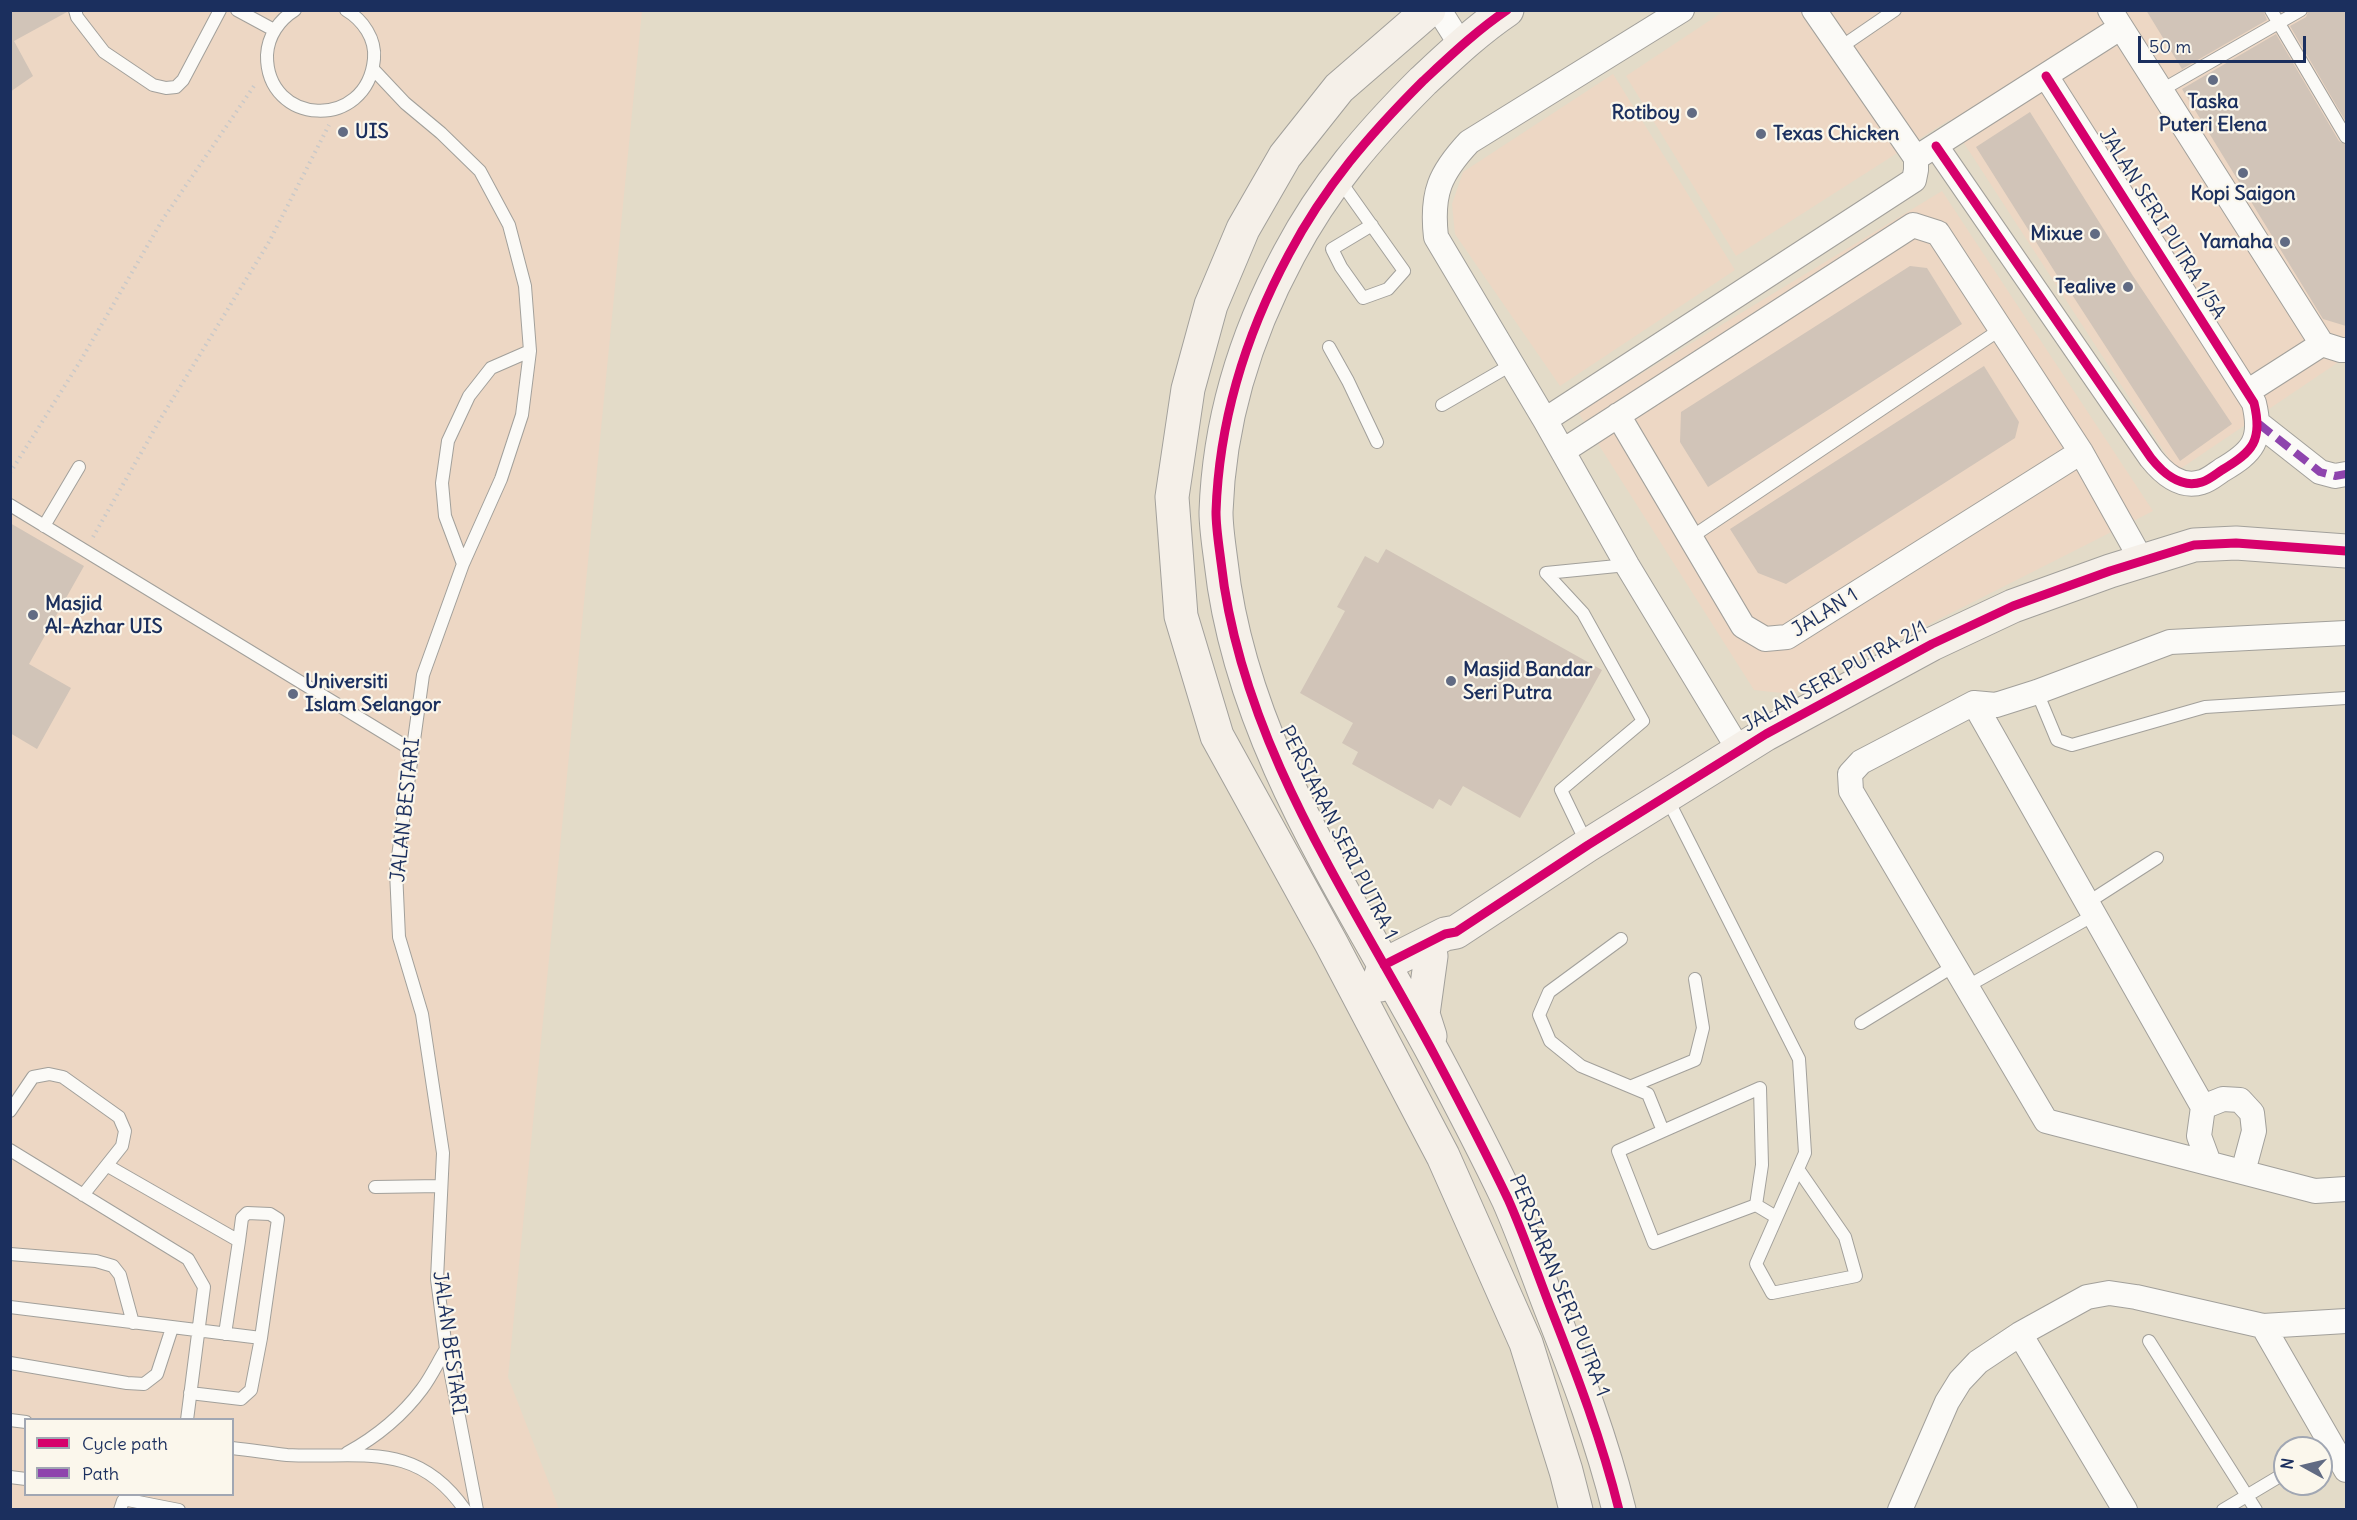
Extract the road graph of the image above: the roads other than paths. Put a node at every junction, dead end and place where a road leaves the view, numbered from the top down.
1 (75, 10) edge
2 (220, 10) edge
3 (237, 10) edge
4 (295, 10) edge
5 (1397, 10) edge
6 (1429, 10) edge
7 (1439, 10) edge
8 (1682, 10) edge
9 (1814, 10) edge
10 (1895, 10) edge
11 (2271, 10) edge
12 (2301, 10) edge
13 (1503, 11) edge
14 (352, 12) edge
15 (2115, 19) edge
16 (2279, 24) junction
17 (274, 30) junction
18 (1461, 45) junction
19 (1841, 47) junction
20 (1379, 54) junction
21 (373, 69) junction
22 (2046, 76) junction
23 (2160, 91) junction
24 (2346, 137) edge
25 (1926, 152) junction
26 (1336, 176) junction
27 (1372, 225) junction
28 (2001, 329) junction
29 (2322, 344) junction
30 (1329, 346) dead end
31 (2346, 350) edge
32 (530, 351) junction
33 (1511, 365) junction
34 (2247, 392) junction
35 (1442, 405) dead end
36 (1618, 415) junction
37 (1545, 420) junction
38 (2259, 424) junction
39 (1377, 442) dead end
40 (1563, 451) junction
41 (2081, 452) junction
42 (79, 467) dead end
43 (2346, 474) edge
44 (10, 505) edge
45 (44, 526) junction
46 (1690, 538) junction
47 (2346, 551) edge
48 (2142, 561) junction
49 (463, 564) junction
50 (1627, 565) junction
51 (2346, 633) edge
52 (2037, 692) junction
53 (2346, 698) edge
54 (1974, 703) junction
55 (412, 750) junction
56 (1739, 750) junction
57 (1666, 796) junction
58 (1588, 845) junction
59 (2157, 858) dead end
60 (1294, 875) junction
61 (1341, 889) junction
62 (2091, 909) junction
63 (1621, 939) dead end
64 (1428, 950) junction
65 (1386, 975) junction
66 (1960, 977) junction
67 (1695, 979) dead end
68 (1861, 1023) dead end
69 (1436, 1056) junction
70 (1632, 1086) junction
71 (2203, 1107) junction
72 (10, 1112) edge
73 (1663, 1131) junction
74 (10, 1150) edge
75 (1443, 1156) junction
76 (2209, 1163) junction
77 (108, 1166) junction
78 (1798, 1169) junction
79 (2243, 1172) junction
80 (441, 1186) junction
81 (375, 1187) dead end
82 (2346, 1189) edge
83 (83, 1195) junction
84 (1756, 1205) junction
85 (1776, 1217) junction
86 (239, 1241) junction
87 (10, 1254) edge
88 (10, 1307) edge
89 (2346, 1322) edge
90 (133, 1323) junction
91 (2263, 1326) junction
92 (172, 1328) junction
93 (198, 1331) junction
94 (225, 1334) junction
95 (2020, 1334) junction
96 (261, 1338) junction
97 (2148, 1341) dead end
98 (446, 1349) junction
99 (10, 1363) edge
100 (190, 1393) junction
101 (187, 1418) edge
102 (2319, 1436) edge
103 (234, 1448) edge
104 (343, 1455) junction
105 (2333, 1456) edge
106 (2346, 1470) edge
107 (2273, 1480) edge
108 (2248, 1495) junction
109 (125, 1501) edge
110 (179, 1509) edge
111 (465, 1509) edge
112 (477, 1509) edge
113 (1576, 1509) edge
114 (1619, 1509) edge
115 (1900, 1509) edge
116 (2125, 1509) edge
117 (2223, 1509) edge
118 (2256, 1509) edge

1 - 2 lane
3 - 17 lane
4 - 17 lane
5 - 20 street
6 - 20 street
7 - 18 street
8 - 33 street
9 - 19 street
10 - 19 lane
11 - 16 lane
12 - 16 lane
13 - 18 street, PERSIARAN SERI PUTRA 1
14 - 21 lane
15 - 22 street
15 - 23 street
16 - 23 lane
16 - 24 lane
17 - 21 lane
18 - 26 street, PERSIARAN SERI PUTRA 1
19 - 25 street
20 - 60 street
21 - 32 lane, JALAN BESTARI
22 - 25 street
22 - 34 street, JALAN SERI PUTRA 1/5A
23 - 29 street
25 - 37 street
25 - 38 street
26 - 27 lane
26 - 61 street, PERSIARAN SERI PUTRA 1
27 - 27 lane
28 - 36 street
28 - 41 street
28 - 46 lane
29 - 31 street
29 - 34 street
30 - 39 lane
32 - 49 lane, JALAN BESTARI
32 - 49 lane
33 - 35 lane
33 - 37 street
34 - 38 street, JALAN SERI PUTRA 1/5A
36 - 40 street
36 - 46 street, JALAN 1
37 - 40 street
38 - 43 street
40 - 50 street
41 - 46 street, JALAN 1
41 - 48 street
42 - 45 lane
44 - 45 lane
45 - 55 lane
47 - 48 street, JALAN SERI PUTRA 2/1
48 - 56 street, JALAN SERI PUTRA 2/1
49 - 55 lane, JALAN BESTARI
50 - 56 street
50 - 58 lane
51 - 52 street
52 - 53 lane
52 - 54 street
54 - 62 street
54 - 66 street
55 - 80 lane, JALAN BESTARI
56 - 57 street, JALAN SERI PUTRA 2/1
57 - 58 street, JALAN SERI PUTRA 2/1
57 - 78 lane
58 - 64 street, JALAN SERI PUTRA 2/1
59 - 62 lane
60 - 65 street
60 - 75 street
61 - 64 street
61 - 65 street, PERSIARAN SERI PUTRA 1
62 - 66 lane
62 - 71 street
63 - 70 lane
64 - 65 street, JALAN SERI PUTRA 2/1
64 - 69 street
65 - 69 street, PERSIARAN SERI PUTRA 1
65 - 75 street
66 - 68 lane
66 - 76 street
67 - 70 lane
69 - 114 street, PERSIARAN SERI PUTRA 1
70 - 73 lane
71 - 76 street
71 - 79 street
72 - 77 lane
73 - 84 lane
73 - 84 lane
74 - 83 lane
75 - 113 street
76 - 79 street
77 - 83 lane
77 - 86 lane
78 - 85 lane
78 - 85 lane
79 - 82 street
80 - 81 lane
80 - 98 lane, JALAN BESTARI
83 - 93 lane
84 - 85 lane
86 - 94 lane
86 - 96 lane
87 - 90 lane
88 - 90 lane
89 - 91 street
90 - 92 lane
91 - 95 street
91 - 102 street
92 - 93 lane
92 - 99 lane
93 - 94 lane
93 - 100 lane
94 - 96 lane
95 - 115 street
95 - 116 street
96 - 100 lane
97 - 108 lane
98 - 104 lane
98 - 112 lane, JALAN BESTARI
100 - 101 lane
103 - 104 lane
104 - 111 lane
105 - 106 street
107 - 108 lane
108 - 117 lane
108 - 118 lane
109 - 110 lane

